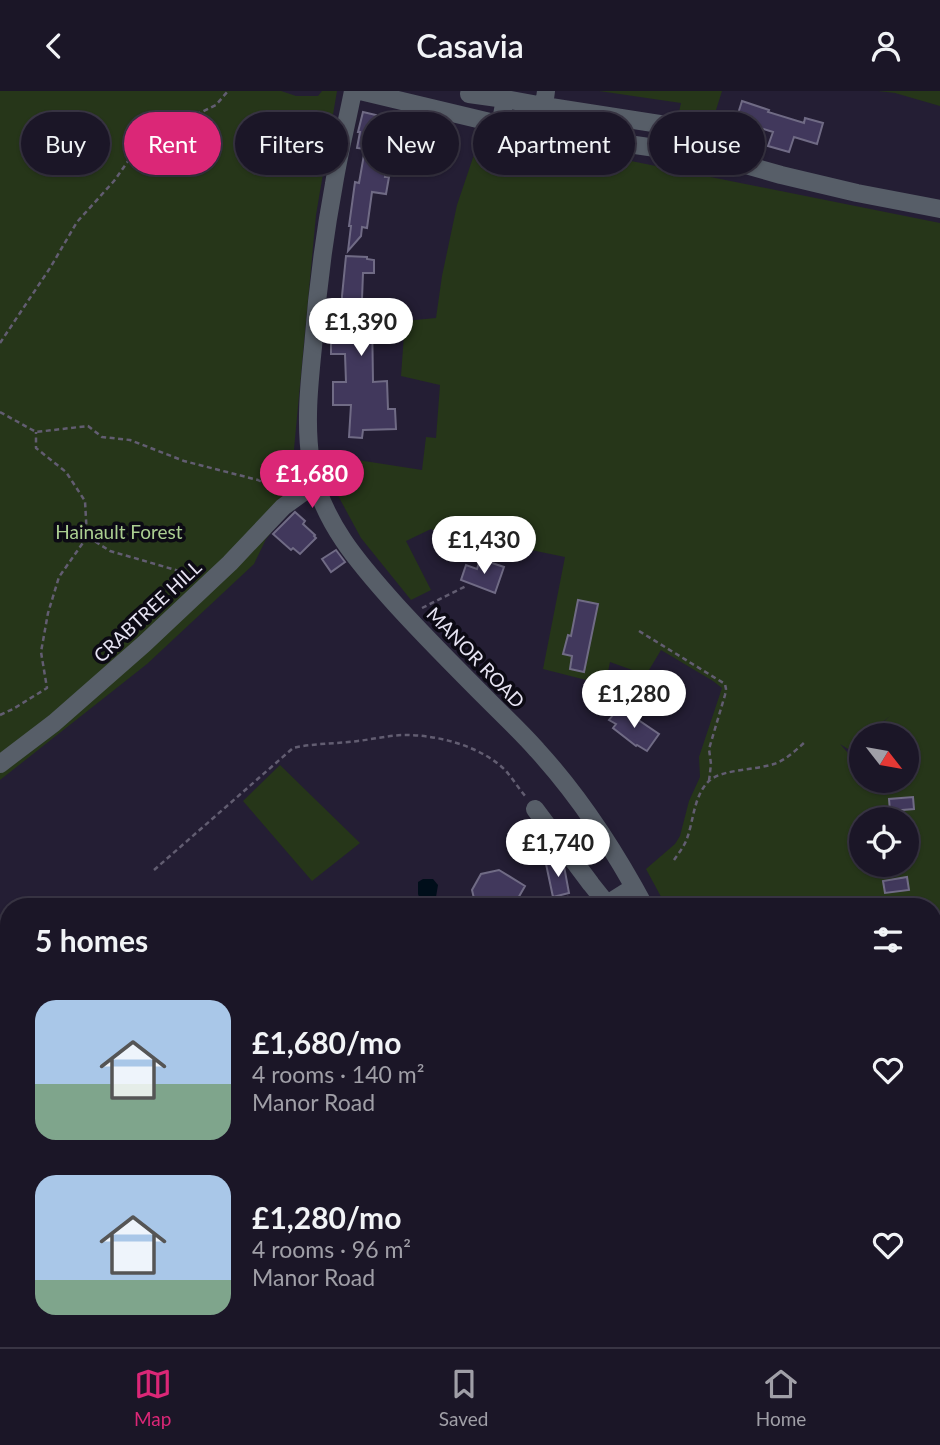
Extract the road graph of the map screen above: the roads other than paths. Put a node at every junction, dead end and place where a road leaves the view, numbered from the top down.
1 (353, 91) edge
2 (360, 91) edge
3 (468, 94) dead end
4 (505, 99) junction
5 (545, 99) edge
6 (502, 112) edge
7 (473, 118) edge
8 (649, 121) edge
9 (635, 145) edge
10 (940, 209) edge
11 (316, 482) junction
12 (0, 764) edge
13 (535, 809) road end
14 (634, 887) junction
15 (602, 898) edge
16 (618, 898) edge
17 (640, 898) edge

1 - 11 street, MANOR ROAD
2 - 7 street
3 - 4 street
4 - 5 street
4 - 6 street
5 - 8 street
9 - 10 street
11 - 12 street, CRABTREE HILL
11 - 14 street, MANOR ROAD
13 - 15 street
14 - 16 street
14 - 17 street, MANOR ROAD

